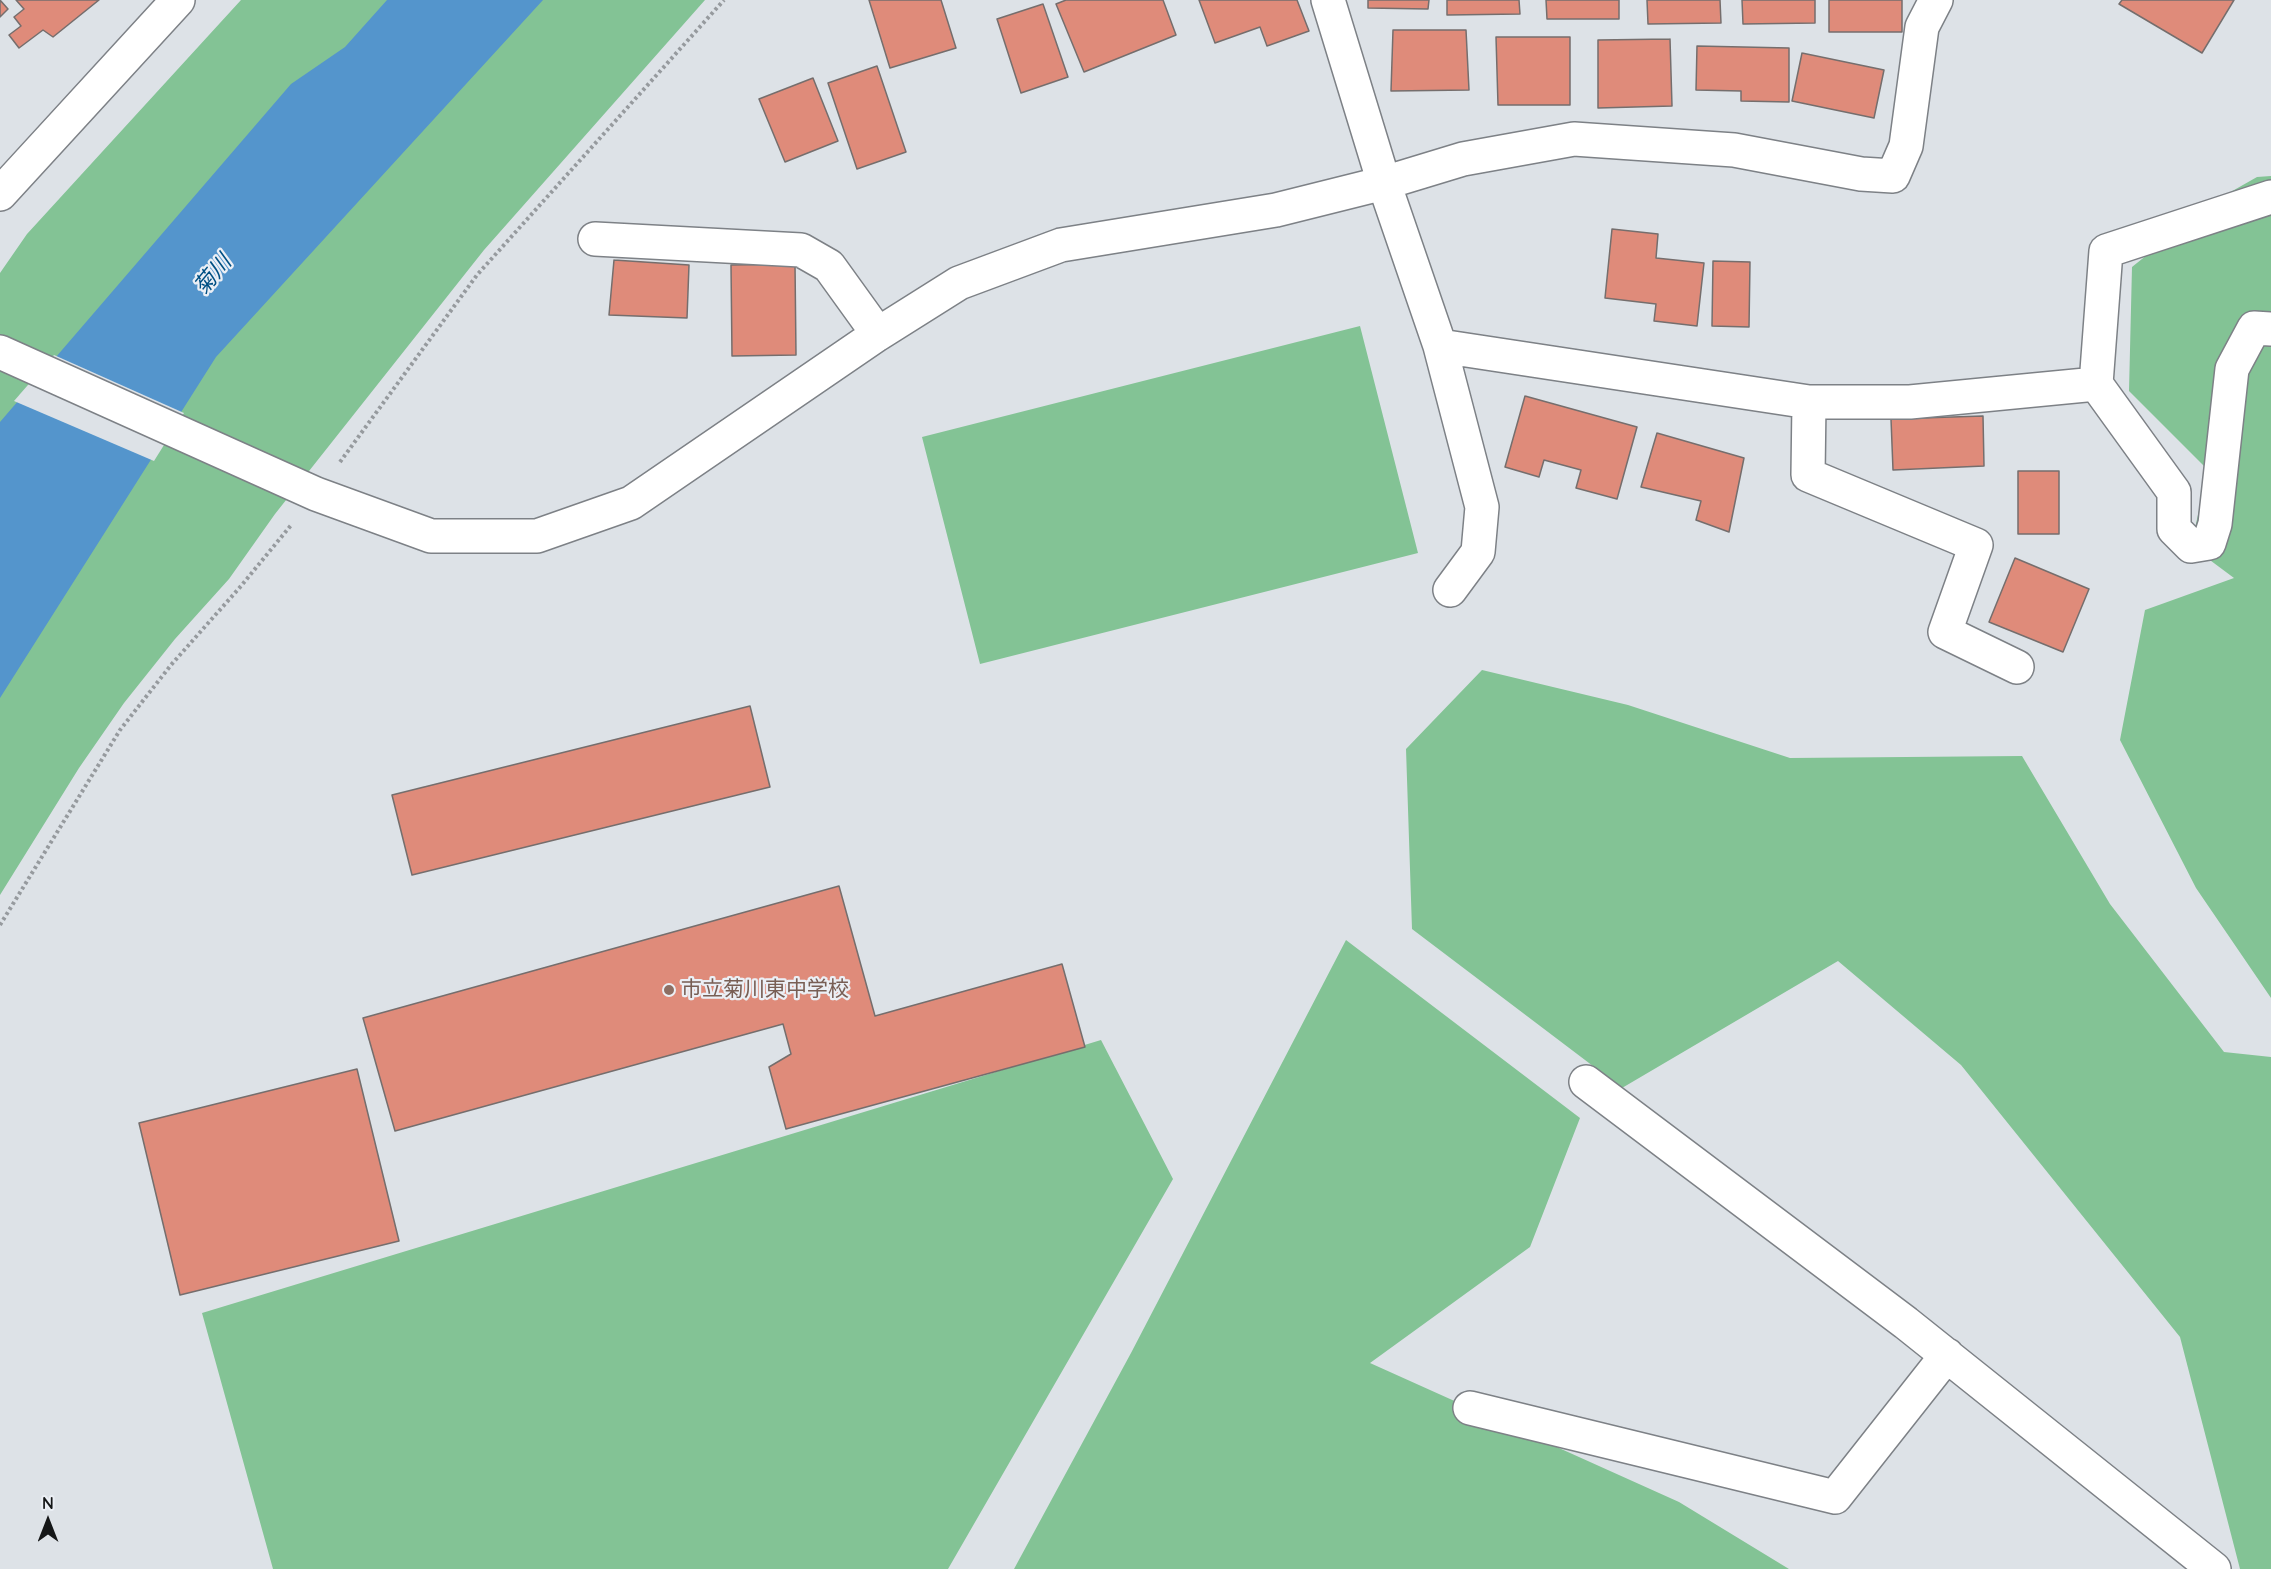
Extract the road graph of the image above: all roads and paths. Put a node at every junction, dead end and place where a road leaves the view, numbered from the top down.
1 (178, 0) edge
2 (724, 0) edge
3 (1328, 0) edge
4 (1936, 0) edge
5 (1384, 183) junction
6 (0, 194) edge
7 (2271, 196) edge
8 (595, 239) dead end
9 (2271, 329) edge
10 (878, 334) junction
11 (1440, 346) junction
12 (0, 352) edge
13 (2096, 384) junction
14 (1809, 402) junction
15 (308, 489) junction
16 (1450, 590) dead end
17 (2017, 667) dead end
18 (0, 925) edge
19 (1586, 1082) dead end
20 (1947, 1355) junction
21 (1470, 1408) dead end
22 (2214, 1569) edge

1 - 6 street
2 - 15 path
3 - 5 street
4 - 5 street
5 - 10 street
5 - 11 street
7 - 13 street
8 - 10 street
9 - 13 street
10 - 15 street
11 - 14 street
11 - 16 street
12 - 15 street
13 - 14 street
14 - 17 street
15 - 18 path
19 - 20 street
20 - 21 street
20 - 22 street

